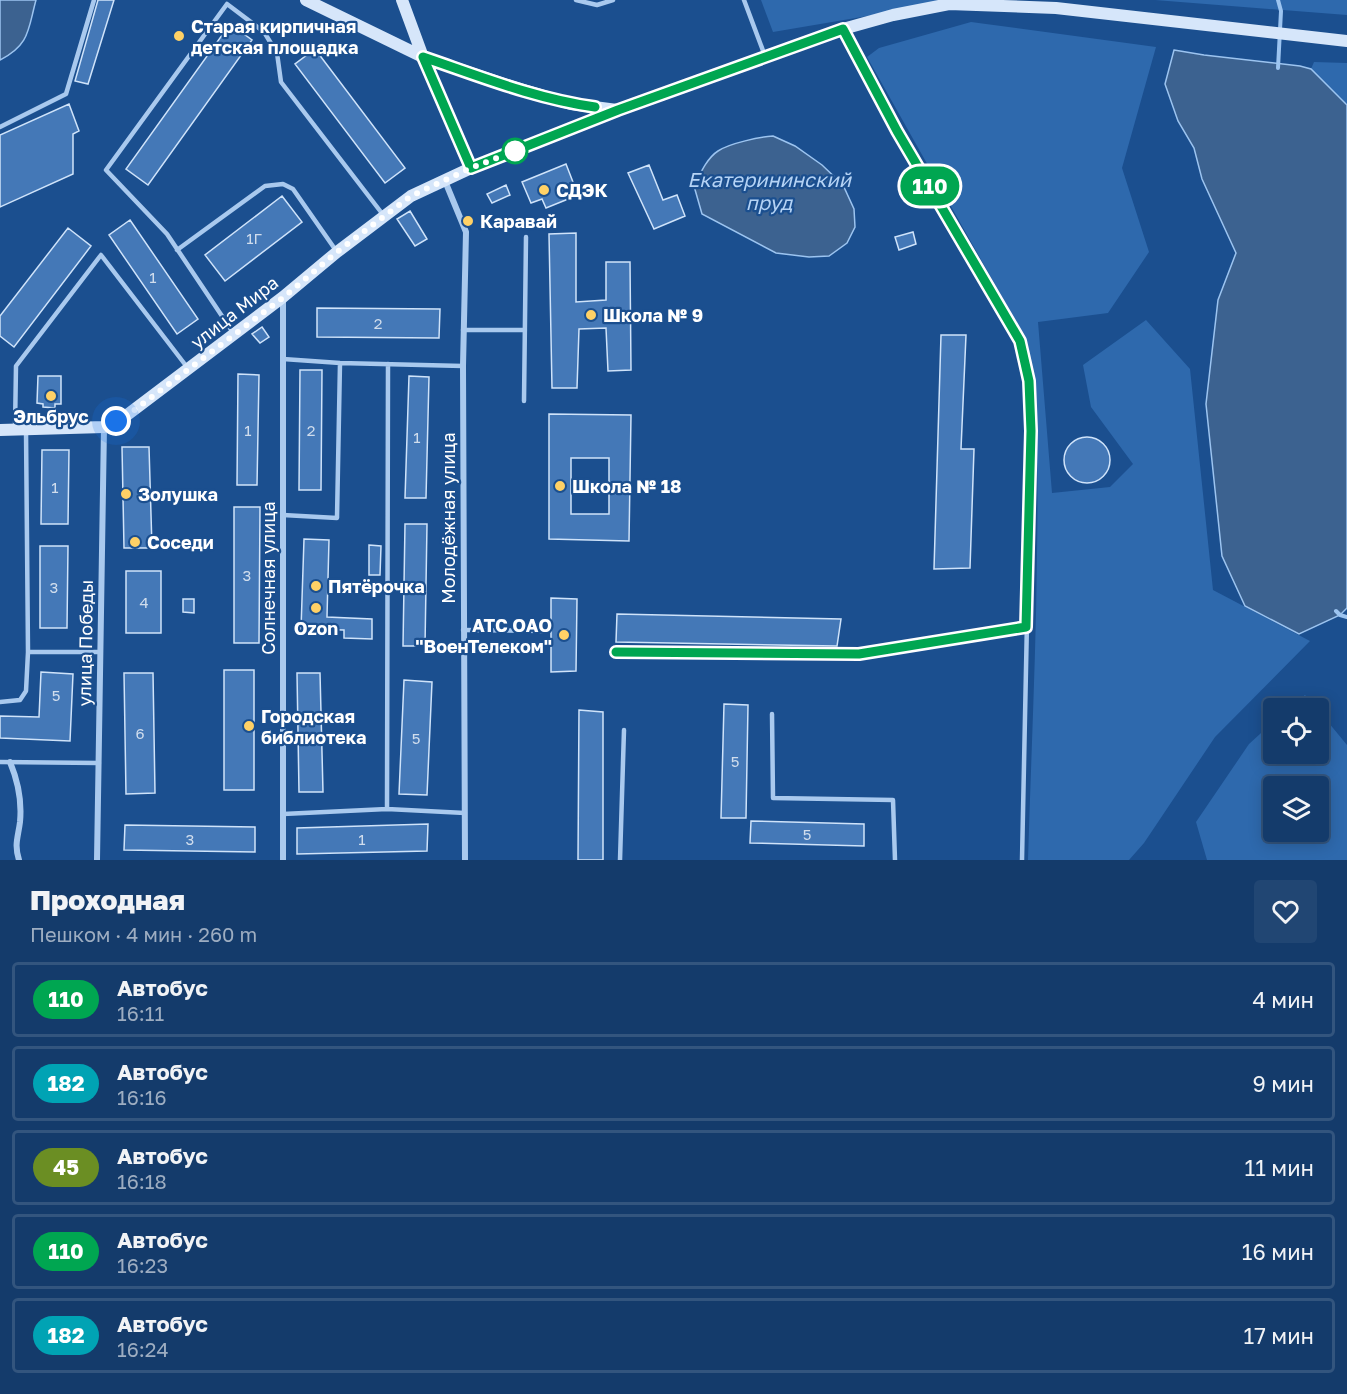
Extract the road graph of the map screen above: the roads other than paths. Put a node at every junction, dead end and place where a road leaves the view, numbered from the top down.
1 (94, 0) edge
2 (306, 0) edge
3 (402, 0) edge
4 (577, 0) edge
5 (613, 0) edge
6 (744, 0) edge
7 (843, 29) junction
8 (1347, 41) edge
9 (765, 56) junction
10 (423, 57) junction
11 (618, 110) junction
12 (0, 127) edge
13 (471, 168) junction
14 (445, 180) junction
15 (384, 216) junction
16 (526, 237) dead end
17 (177, 250) junction
18 (337, 252) junction
19 (284, 297) junction
20 (463, 330) junction
21 (525, 330) junction
22 (234, 334) junction
23 (283, 359) junction
24 (340, 363) junction
25 (388, 364) junction
26 (463, 366) junction
27 (188, 369) junction
28 (524, 400) dead end
29 (104, 427) junction
30 (21, 429) junction
31 (0, 430) edge
32 (283, 515) junction
33 (1026, 627) junction
34 (464, 630) junction
35 (543, 631) dead end
36 (28, 652) junction
37 (100, 652) junction
38 (616, 652) dead end
39 (0, 702) edge
40 (772, 714) dead end
41 (624, 730) dead end
42 (0, 762) edge
43 (10, 762) junction
44 (99, 763) junction
45 (387, 809) junction
46 (465, 813) junction
47 (283, 814) junction
48 (19, 860) edge
49 (97, 860) edge
50 (283, 860) edge
51 (465, 860) edge
52 (621, 860) edge
53 (895, 860) edge
54 (1022, 860) edge

1 - 12 lane
2 - 10 main road
3 - 10 main road
4 - 5 lane
6 - 9 lane
7 - 8 main road, улица Мира
7 - 9 main road, улица Мира
7 - 33 lane
9 - 11 main road, улица Мира
10 - 11 main road
10 - 13 main road
11 - 13 main road, улица Мира
13 - 14 main road, улица Мира
14 - 15 main road, улица Мира
14 - 20 street, Молодёжная улица
15 - 17 lane
15 - 18 main road, улица Мира
16 - 21 lane
17 - 18 lane
17 - 22 lane
18 - 19 main road, улица Мира
19 - 22 main road, улица Мира
19 - 23 street, Солнечная улица
20 - 21 lane
20 - 26 street, Молодёжная улица
21 - 28 lane
22 - 27 main road, улица Мира
23 - 24 lane
23 - 32 street, Солнечная улица
24 - 25 lane
24 - 32 lane
25 - 26 lane
25 - 45 lane
26 - 34 street, Молодёжная улица
27 - 29 main road, улица Мира
27 - 30 lane
29 - 30 main road, улица Мира
29 - 37 street, улица Победы
30 - 31 main road, улица Мира
30 - 36 lane
32 - 47 street, Солнечная улица
33 - 38 lane
33 - 54 lane
34 - 35 lane
34 - 46 street, Молодёжная улица
36 - 37 lane
36 - 39 lane
37 - 44 street, улица Победы
40 - 53 lane
41 - 52 lane
42 - 43 lane
43 - 44 lane
43 - 48 street
44 - 49 street, улица Победы
45 - 46 lane
45 - 47 lane
46 - 51 street, Молодёжная улица
47 - 50 street, Солнечная улица

